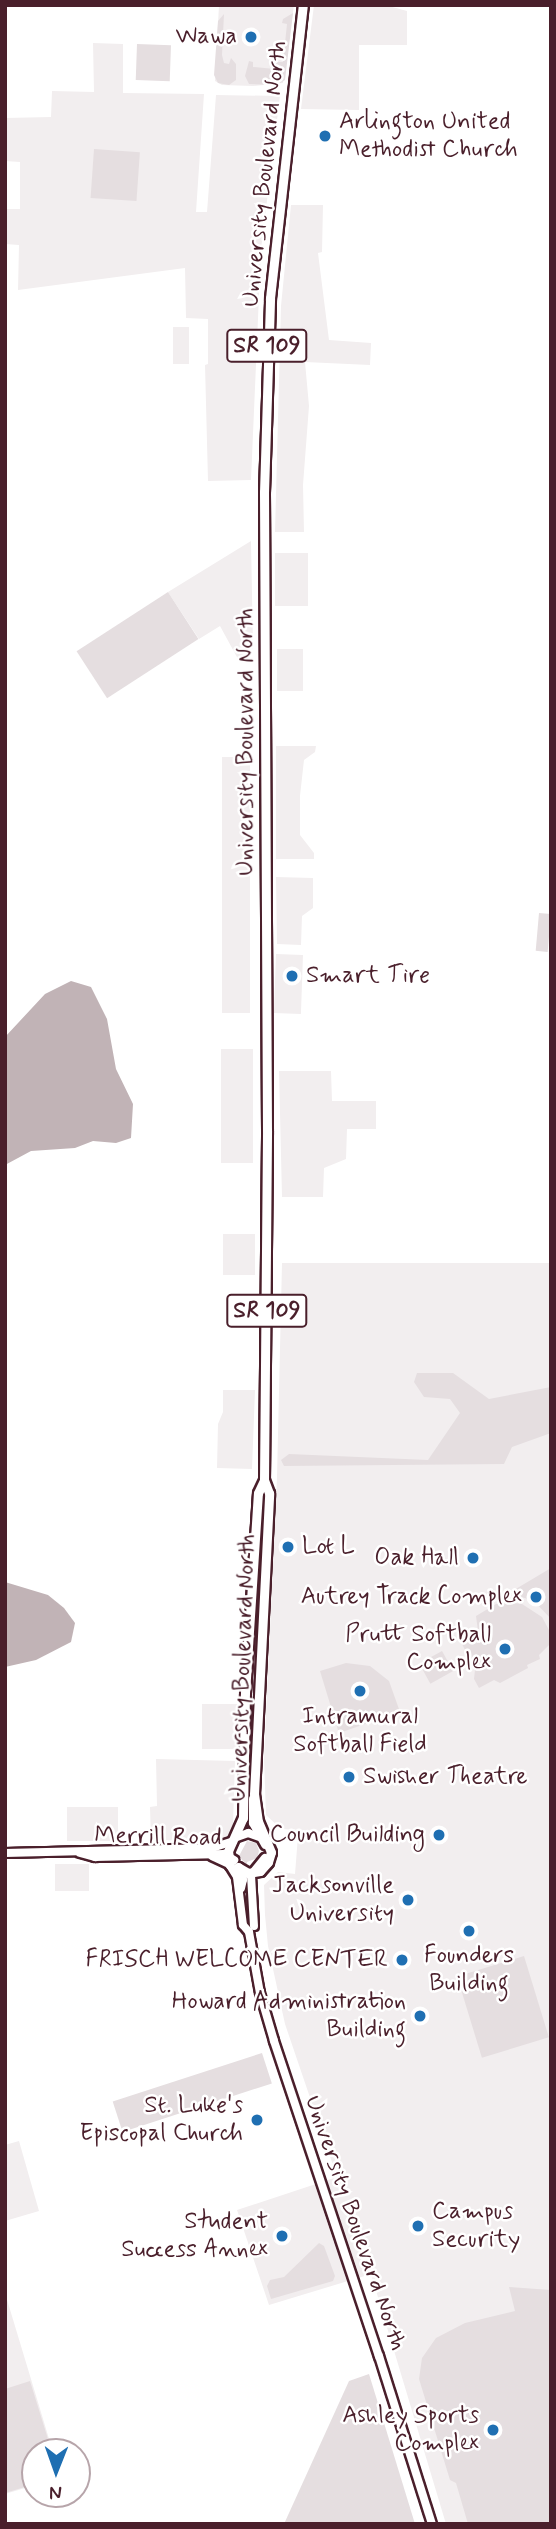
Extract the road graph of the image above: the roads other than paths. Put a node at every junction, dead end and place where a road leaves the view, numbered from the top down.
1 (303, 5) edge
2 (264, 1480) junction
3 (251, 1593) junction
4 (263, 1594) junction
5 (254, 1794) junction
6 (238, 1837) junction
7 (260, 1837) junction
8 (5, 1853) edge
9 (80, 1853) junction
10 (233, 1862) junction
11 (256, 1872) junction
12 (240, 1888) joint
13 (252, 1929) junction
14 (432, 2524) edge

1 - 2 main road, University Boulevard North / SR 109
2 - 3 main road, University Boulevard North / SR 109
2 - 4 main road, University Boulevard North / SR 109
3 - 4 main road
3 - 6 main road, University Boulevard North / SR 109
4 - 5 main road, University Boulevard North / SR 109
5 - 7 main road, SR 109
5 - 11 main road, University Boulevard North / SR 109
6 - 7 main road
6 - 9 main road, Merrill Road
6 - 10 main road, SR 109
7 - 11 main road, SR 109
8 - 9 main road, Merrill Road
9 - 10 main road, Merrill Road
10 - 11 main road
10 - 12 main road, SR 109
11 - 13 main road, SR 109
12 - 13 main road, University Boulevard North / SR 109
13 - 14 main road, University Boulevard North / SR 109

